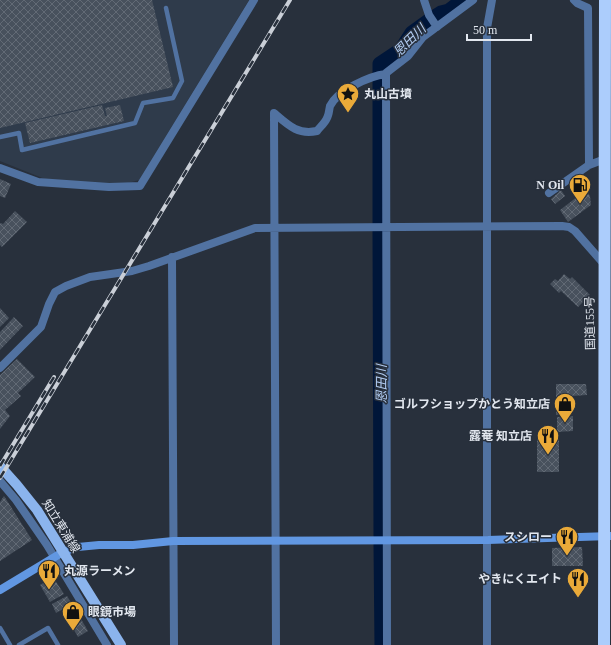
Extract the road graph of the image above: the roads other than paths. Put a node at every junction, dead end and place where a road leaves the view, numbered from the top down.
1 (254, 0) edge
2 (424, 0) edge
3 (473, 0) edge
4 (492, 0) edge
5 (574, 0) edge
6 (605, 0) edge
7 (166, 8) dead end
8 (437, 27) junction
9 (382, 75) junction
10 (608, 124) edge
11 (0, 137) edge
12 (605, 159) junction
13 (589, 165) junction
14 (0, 168) edge
15 (550, 193) dead end
16 (486, 226) junction
17 (385, 227) junction
18 (275, 228) junction
19 (172, 257) junction
20 (604, 264) junction
21 (0, 368) edge
22 (608, 379) edge
23 (0, 466) edge
24 (0, 481) edge
25 (608, 536) edge
26 (488, 540) junction
27 (173, 541) junction
28 (276, 541) junction
29 (386, 541) junction
30 (59, 555) junction
31 (0, 590) edge
32 (0, 628) edge
33 (10, 645) edge
34 (19, 645) edge
35 (58, 645) edge
36 (107, 645) edge
37 (121, 645) edge
38 (174, 645) edge
39 (276, 645) edge
40 (387, 645) edge
41 (487, 645) edge
42 (604, 645) edge

1 - 14 street
2 - 8 street
3 - 8 street
4 - 16 street
5 - 13 street
6 - 10 highway, 国道155号
7 - 11 lane
8 - 9 street
9 - 17 street
9 - 18 street
10 - 12 highway, 国道155号
12 - 13 street
12 - 20 highway, 国道155号
13 - 15 street
16 - 17 street
16 - 20 street
16 - 26 street
17 - 18 street
17 - 29 street
18 - 19 street
18 - 28 street
19 - 21 street
19 - 27 street
20 - 22 highway, 国道155号
22 - 25 highway, 国道155号
23 - 30 main road, 知立東浦線
24 - 30 street
25 - 26 street
25 - 42 highway, 国道155号
26 - 29 street
26 - 41 street
27 - 28 street
27 - 30 street
27 - 38 street
28 - 29 street
28 - 39 street
29 - 40 street
30 - 31 street
30 - 36 street
30 - 37 main road, 知立東浦線
32 - 33 lane
34 - 35 lane

